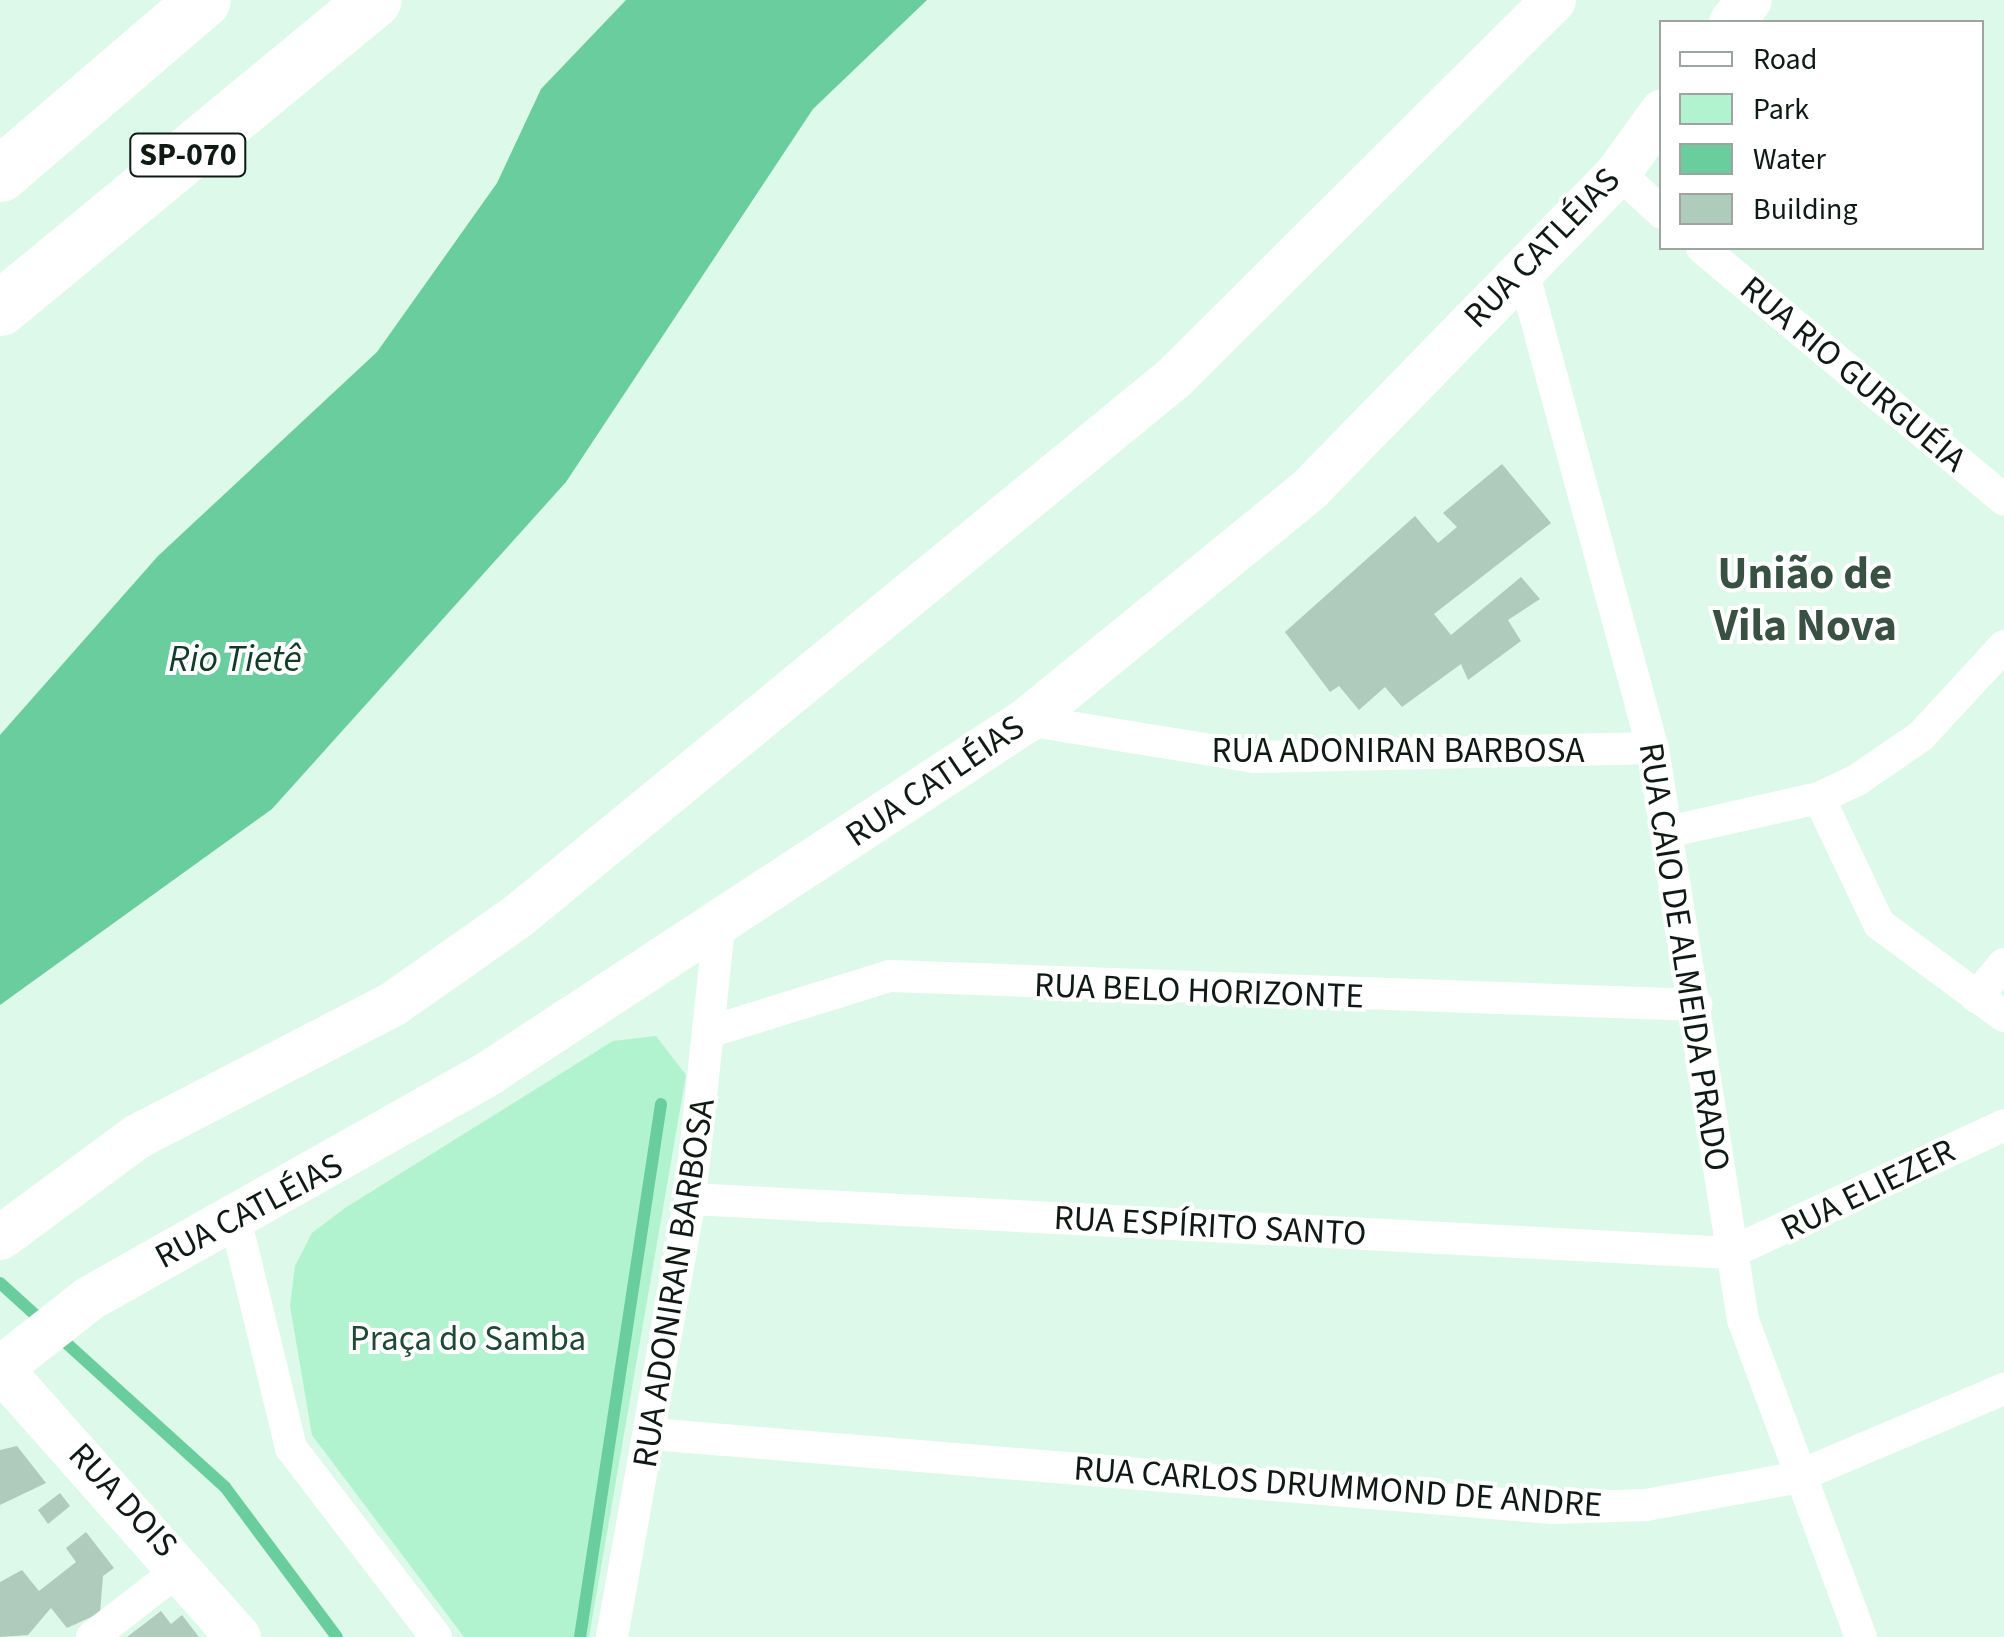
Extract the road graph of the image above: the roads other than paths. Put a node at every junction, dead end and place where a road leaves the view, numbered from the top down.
1 (203, 0) edge
2 (373, 0) edge
3 (1552, 0) edge
4 (1749, 0) edge
5 (1733, 20) edge
6 (1659, 114) edge
7 (1618, 172) junction
8 (0, 174) edge
9 (1659, 210) edge
10 (1704, 250) edge
11 (1523, 270) junction
12 (0, 308) edge
13 (2004, 500) edge
14 (2004, 646) edge
15 (1026, 720) junction
16 (1653, 748) junction
17 (1818, 798) junction
18 (1667, 832) junction
19 (719, 927) junction
20 (2004, 964) edge
21 (1976, 997) junction
22 (1696, 1005) junction
23 (2004, 1016) edge
24 (712, 1030) junction
25 (2004, 1124) edge
26 (690, 1199) junction
27 (235, 1218) junction
28 (1, 1236) edge
29 (1730, 1253) junction
30 (9, 1360) edge
31 (2004, 1389) edge
32 (652, 1434) junction
33 (1794, 1478) junction
34 (184, 1566) junction
35 (92, 1637) edge
36 (238, 1637) edge
37 (436, 1637) edge
38 (612, 1637) edge
39 (1861, 1637) edge

1 - 8 highway, SP-070
2 - 12 highway, SP-070
3 - 28 street
4 - 5 street
6 - 7 street, RUA CATLÉIAS
7 - 9 street
7 - 11 street, RUA CATLÉIAS
10 - 13 street, RUA RIO GURGUÉIA
11 - 15 street, RUA CATLÉIAS
11 - 16 street, RUA CAIO DE ALMEIDA PRADO
14 - 17 street
15 - 16 street, RUA ADONIRAN BARBOSA
15 - 19 street, RUA CATLÉIAS
16 - 18 street, RUA CAIO DE ALMEIDA PRADO
17 - 18 street
17 - 21 street
18 - 22 street, RUA CAIO DE ALMEIDA PRADO
19 - 24 street, RUA ADONIRAN BARBOSA
19 - 27 street, RUA CATLÉIAS
20 - 21 street
21 - 23 street
22 - 24 street, RUA BELO HORIZONTE
22 - 29 street, RUA CAIO DE ALMEIDA PRADO
24 - 26 street, RUA ADONIRAN BARBOSA
25 - 29 street, RUA ELIEZER
26 - 29 street, RUA ESPÍRITO SANTO
26 - 32 street, RUA ADONIRAN BARBOSA
27 - 30 street, RUA CATLÉIAS
27 - 37 street
29 - 33 street, RUA CAIO DE ALMEIDA PRADO
30 - 34 street, RUA DOIS
31 - 33 street, RUA CARLOS DRUMMOND DE ANDRE
32 - 33 street, RUA CARLOS DRUMMOND DE ANDRE
32 - 38 street, RUA ADONIRAN BARBOSA
33 - 39 street, RUA CAIO DE ALMEIDA PRADO
34 - 35 street
34 - 36 street, RUA DOIS

